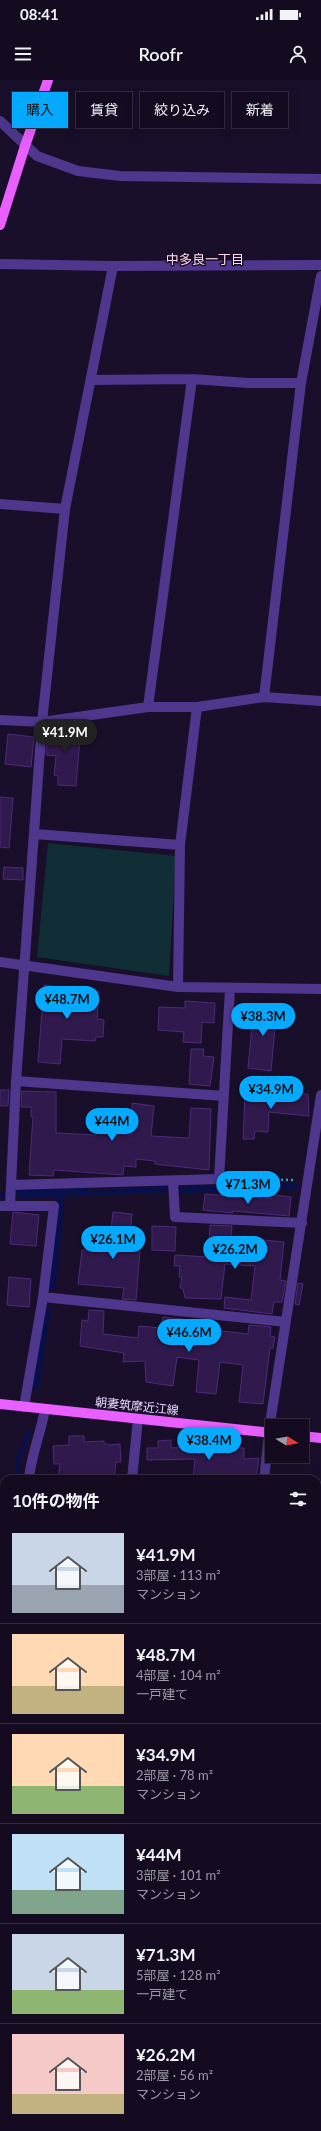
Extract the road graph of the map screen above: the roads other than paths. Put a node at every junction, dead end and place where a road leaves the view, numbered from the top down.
1 (48, 80) edge
2 (0, 121) edge
3 (25, 146) junction
4 (321, 179) edge
5 (0, 225) edge
6 (0, 264) edge
7 (321, 265) edge
8 (113, 266) junction
9 (321, 276) edge
10 (192, 379) junction
11 (92, 380) junction
12 (301, 383) junction
13 (0, 504) edge
14 (65, 509) junction
15 (264, 697) junction
16 (321, 701) edge
17 (197, 707) junction
18 (148, 708) junction
19 (0, 720) edge
20 (42, 722) junction
21 (35, 834) junction
22 (180, 845) junction
23 (0, 962) edge
24 (25, 966) junction
25 (178, 987) junction
26 (321, 988) edge
27 (230, 989) junction
28 (16, 1081) junction
29 (321, 1095) edge
30 (224, 1096) junction
31 (173, 1187) junction
32 (11, 1195) junction
33 (0, 1206) edge
34 (302, 1224) junction
35 (43, 1297) junction
36 (286, 1322) junction
37 (0, 1404) edge
38 (24, 1407) junction
39 (45, 1409) junction
40 (138, 1419) junction
41 (273, 1419) edge
42 (265, 1432) edge
43 (309, 1437) edge
44 (321, 1438) edge
45 (266, 1463) edge
46 (28, 1475) edge
47 (132, 1475) edge
48 (265, 1475) edge

1 - 3 main road
2 - 3 street
3 - 4 street
3 - 5 main road
6 - 8 street
7 - 8 street
8 - 11 street
9 - 12 street
10 - 11 street
10 - 12 street
10 - 18 street
11 - 14 street
12 - 15 street
13 - 14 street
14 - 20 street
15 - 16 street
15 - 17 street
17 - 18 street
17 - 22 street
18 - 20 street
19 - 20 street
20 - 21 street
21 - 22 street
21 - 24 street
22 - 25 street
23 - 24 street
24 - 25 street
24 - 28 street
25 - 27 street
26 - 27 street
27 - 30 street
28 - 30 street
28 - 32 street
29 - 34 street
30 - 31 street
31 - 32 street
31 - 34 street
32 - 33 street
32 - 35 street
34 - 36 street
35 - 36 street
35 - 38 street
36 - 41 street
37 - 38 main road, 朝妻筑摩近江線
38 - 39 main road, 朝妻筑摩近江線
39 - 40 main road, 朝妻筑摩近江線
39 - 46 street
40 - 42 main road, 朝妻筑摩近江線
40 - 47 street
43 - 44 main road
45 - 48 street

